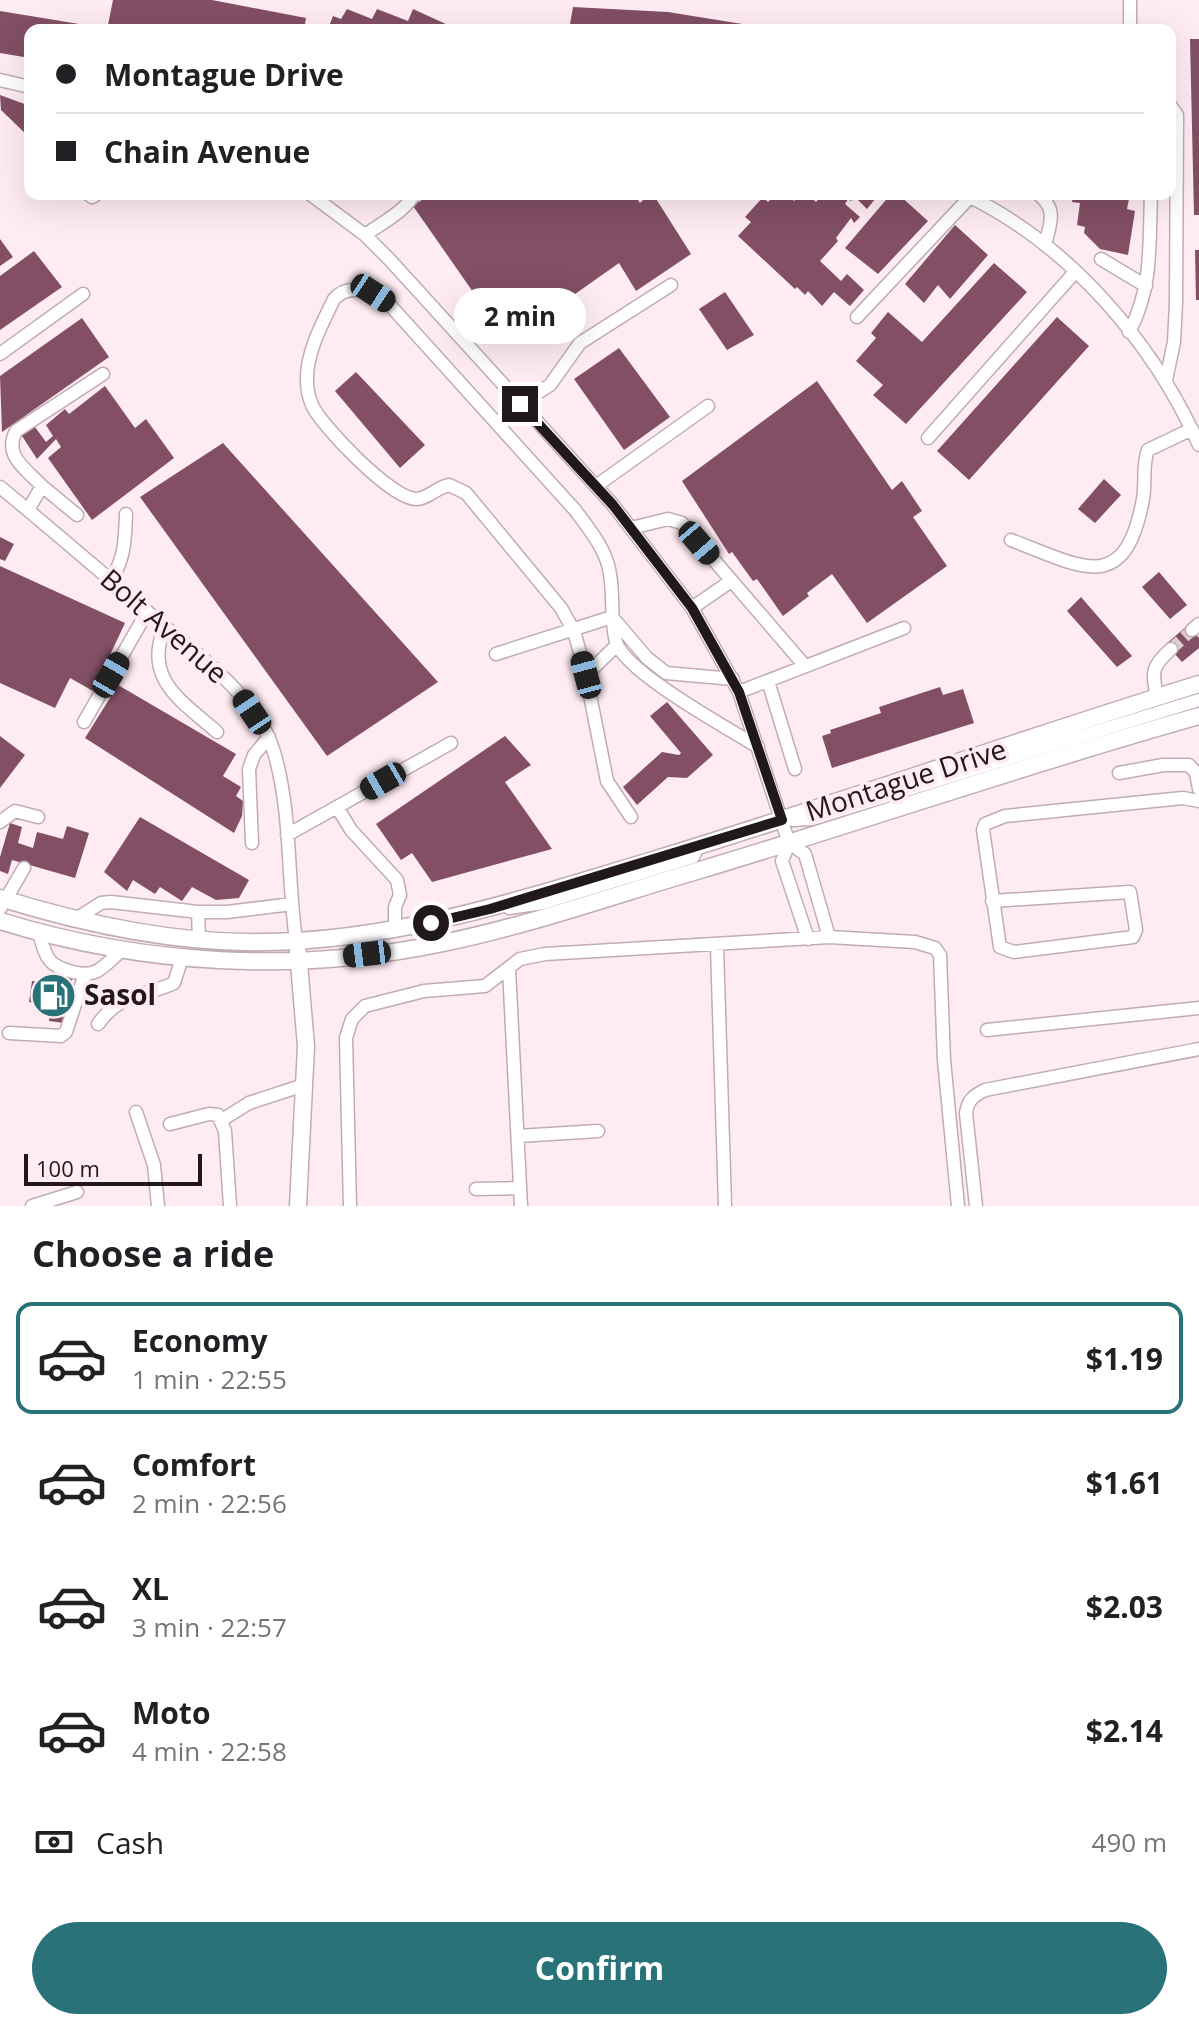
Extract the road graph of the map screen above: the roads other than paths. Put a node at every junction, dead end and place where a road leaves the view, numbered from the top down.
1 (1130, 0) edge
2 (1130, 24) edge
3 (0, 80) edge
4 (24, 86) edge
5 (1176, 114) edge
6 (318, 200) edge
7 (332, 200) edge
8 (412, 200) edge
9 (962, 200) edge
10 (975, 200) edge
11 (1045, 200) edge
12 (1151, 200) edge
13 (327, 206) junction
14 (365, 235) junction
15 (1150, 235) junction
16 (1177, 235) junction
17 (1045, 245) junction
18 (1101, 259) dead end
19 (1075, 272) junction
20 (671, 285) dead end
21 (1146, 286) junction
22 (83, 294) dead end
23 (857, 317) dead end
24 (1129, 332) junction
25 (0, 354) edge
26 (103, 374) dead end
27 (1166, 380) junction
28 (520, 404) junction
29 (708, 406) dead end
30 (1192, 429) junction
31 (928, 438) dead end
32 (1199, 445) edge
33 (42, 486) junction
34 (596, 486) junction
35 (0, 487) edge
36 (28, 510) junction
37 (126, 514) dead end
38 (77, 515) dead end
39 (631, 528) junction
40 (1011, 540) dead end
41 (112, 579) junction
42 (731, 581) junction
43 (692, 608) junction
44 (147, 612) junction
45 (612, 617) junction
46 (165, 627) junction
47 (904, 628) dead end
48 (574, 631) junction
49 (617, 645) junction
50 (1171, 649) tunnel mouth
51 (496, 654) dead end
52 (805, 666) junction
53 (586, 675) junction
54 (733, 679) junction
55 (768, 681) junction
56 (1199, 684) edge
57 (739, 692) junction
58 (1157, 697) junction
59 (1199, 700) edge
60 (1199, 716) edge
61 (84, 722) dead end
62 (217, 732) dead end
63 (269, 737) junction
64 (451, 743) dead end
65 (758, 747) junction
66 (795, 769) dead end
67 (1119, 773) dead end
68 (1199, 789) edge
69 (1199, 801) edge
70 (337, 807) junction
71 (38, 817) dead end
72 (631, 817) dead end
73 (782, 820) junction
74 (0, 822) edge
75 (287, 835) junction
76 (252, 843) dead end
77 (789, 843) junction
78 (24, 868) dead end
79 (992, 901) junction
80 (2, 902) edge
81 (111, 902) junction
82 (292, 904) junction
83 (198, 912) junction
84 (76, 919) junction
85 (0, 921) edge
86 (108, 926) junction
87 (395, 928) junction
88 (39, 933) junction
89 (829, 937) junction
90 (199, 939) junction
91 (808, 939) junction
92 (296, 940) junction
93 (717, 946) junction
94 (121, 951) junction
95 (182, 958) junction
96 (299, 960) junction
97 (509, 969) junction
98 (85, 974) junction
99 (1199, 1008) edge
100 (98, 1024) dead end
101 (987, 1030) dead end
102 (9, 1033) dead end
103 (1199, 1049) edge
104 (304, 1085) junction
105 (136, 1112) dead end
106 (222, 1120) junction
107 (170, 1124) dead end
108 (302, 1126) junction
109 (598, 1131) dead end
110 (518, 1136) junction
111 (520, 1188) junction
112 (476, 1189) dead end
113 (77, 1192) dead end
114 (32, 1206) edge
115 (158, 1206) edge
116 (230, 1206) edge
117 (298, 1206) edge
118 (304, 1206) edge
119 (350, 1206) edge
120 (521, 1206) edge
121 (725, 1206) edge
122 (958, 1206) edge
123 (976, 1206) edge

1 - 2 street
3 - 4 street
5 - 16 street
6 - 13 street
7 - 13 street
8 - 14 street
9 - 23 street
10 - 17 street
11 - 17 street
12 - 15 street
13 - 14 street
14 - 28 street
15 - 16 street
15 - 21 street
16 - 27 street
17 - 19 street
18 - 21 street
19 - 24 street
19 - 31 street
20 - 28 street
21 - 24 street
22 - 25 street
24 - 27 street
26 - 33 street
27 - 30 street
28 - 34 street
29 - 34 street
30 - 32 street
30 - 40 street
33 - 36 street
33 - 38 street
34 - 39 street
35 - 36 street, Bolt Avenue
36 - 41 street, Bolt Avenue
37 - 41 street
39 - 42 street
39 - 43 street
41 - 44 street, Bolt Avenue
42 - 43 street
42 - 52 street
43 - 54 street
44 - 46 street, Bolt Avenue
44 - 61 street
45 - 48 street
45 - 48 street
45 - 49 street
45 - 54 street
46 - 62 street
46 - 63 street, Bolt Avenue
47 - 52 street
48 - 51 street
48 - 53 street
49 - 53 street
49 - 65 street
50 - 58 street
52 - 55 street
53 - 72 street
54 - 57 street
55 - 57 street
55 - 66 street
56 - 58 main road, Montague Drive
57 - 65 street
58 - 73 main road, Montague Drive
59 - 73 street
60 - 77 main road, Montague Drive
63 - 75 street, Bolt Avenue
63 - 76 street
64 - 70 street
65 - 73 street
67 - 68 street
69 - 79 street
70 - 75 street
70 - 87 street
71 - 74 street
73 - 77 street
73 - 87 main road, Montague Drive
75 - 82 street, Bolt Avenue
77 - 89 street
77 - 91 street
77 - 96 main road, Montague Drive
78 - 80 street
79 - 79 street
80 - 84 main road, Montague Drive
81 - 83 street
81 - 84 street
81 - 86 street
82 - 83 street
82 - 92 street, Bolt Avenue
83 - 90 street
84 - 86 main road, Montague Drive
85 - 88 main road, Montague Drive
86 - 90 main road, Montague Drive
87 - 92 main road, Montague Drive
88 - 94 main road, Montague Drive
88 - 98 street
89 - 91 street
89 - 122 street
90 - 92 main road, Montague Drive
91 - 93 street
92 - 96 main road
93 - 97 street
93 - 121 street
94 - 95 main road, Montague Drive
94 - 98 street
95 - 96 main road, Montague Drive
95 - 100 street
96 - 104 main road
97 - 110 street
97 - 119 street
98 - 102 street
99 - 101 street
103 - 123 street
104 - 106 street
104 - 108 main road
105 - 115 street
106 - 107 street
106 - 116 street
108 - 117 main road
108 - 118 main road
109 - 110 street
110 - 111 street
111 - 112 street
111 - 120 street
113 - 114 street

